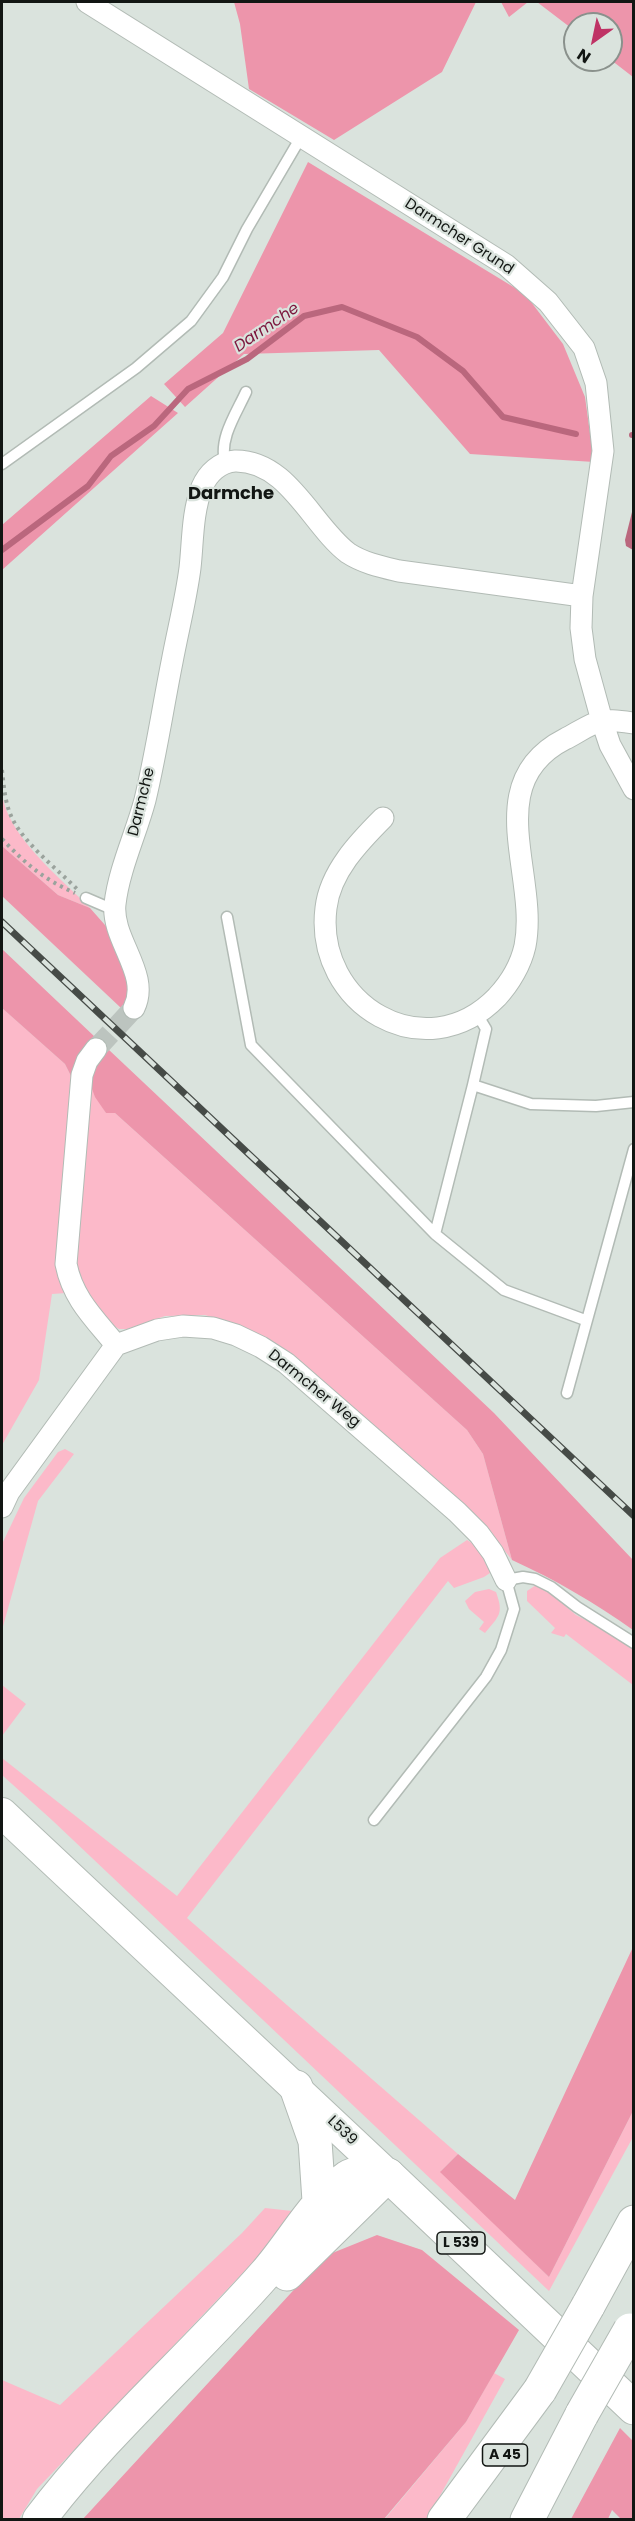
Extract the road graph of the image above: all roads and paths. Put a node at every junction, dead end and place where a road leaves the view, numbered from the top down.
1 (87, 2) edge
2 (301, 137) junction
3 (246, 392) dead end
4 (225, 462) junction
5 (2, 464) edge
6 (582, 596) junction
7 (602, 721) junction
8 (633, 723) edge
9 (2, 770) edge
10 (633, 789) edge
11 (383, 818) dead end
12 (2, 839) edge
13 (86, 898) junction
14 (114, 910) junction
15 (227, 917) dead end
16 (134, 1008) tunnel mouth
17 (477, 1014) junction
18 (96, 1049) tunnel mouth
19 (473, 1085) junction
20 (633, 1102) edge
21 (633, 1149) edge
22 (435, 1234) junction
23 (585, 1320) junction
24 (116, 1344) junction
25 (567, 1393) dead end
26 (2, 1507) edge
27 (506, 1580) junction
28 (633, 1643) edge
29 (2, 1813) edge
30 (374, 1820) dead end
31 (296, 2087) junction
32 (388, 2175) junction
33 (319, 2201) junction
34 (633, 2222) edge
35 (632, 2326) edge
36 (540, 2390) junction
37 (633, 2408) edge
38 (39, 2520) edge
39 (61, 2520) edge
40 (444, 2520) edge
41 (471, 2520) edge
42 (527, 2520) edge

1 - 2 street, Darmcher Grund
2 - 5 lane
2 - 6 street, Darmcher Grund
3 - 4 lane
4 - 6 street
4 - 14 street, Darmche
6 - 7 street, Darmcher Grund
7 - 8 street
7 - 10 street, Darmcher Grund
7 - 17 street
9 - 13 path
11 - 17 street
12 - 13 path
13 - 14 lane
14 - 16 street, Darmche
15 - 22 lane
17 - 19 lane
18 - 24 street
19 - 20 lane
19 - 22 lane
21 - 23 lane
22 - 23 lane
23 - 25 lane
24 - 26 street
24 - 27 street, Darmcher Weg
27 - 28 lane
27 - 30 lane
29 - 31 main road, L 539
31 - 32 main road, L539 / L 539
31 - 33 main road
32 - 33 main road
32 - 37 main road, L 539
32 - 39 main road
33 - 38 main road
34 - 36 main road, A 45, bridge
35 - 42 main road, bridge
36 - 40 main road
36 - 41 main road, A 45

